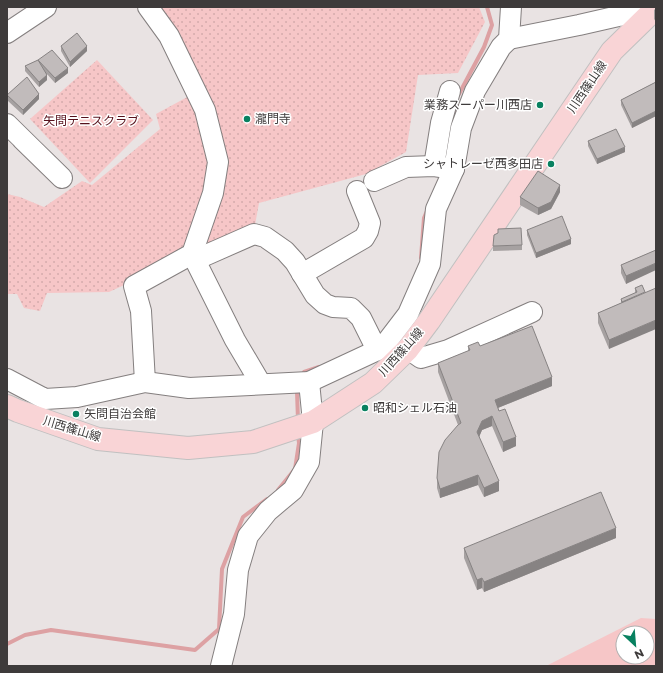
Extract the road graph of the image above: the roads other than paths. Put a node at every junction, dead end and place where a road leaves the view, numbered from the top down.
1 (46, 7) edge
2 (148, 7) edge
3 (511, 7) edge
4 (655, 9) edge
5 (7, 33) edge
6 (509, 38) junction
7 (450, 91) dead end
8 (7, 125) edge
9 (22, 139) dead end
10 (434, 166) junction
11 (454, 169) junction
12 (374, 181) dead end
13 (357, 191) dead end
14 (193, 257) junction
15 (302, 274) junction
16 (532, 312) dead end
17 (408, 349) junction
18 (377, 350) junction
19 (7, 379) edge
20 (145, 382) junction
21 (309, 382) junction
22 (261, 384) junction
23 (7, 406) edge
24 (313, 422) junction
25 (221, 666) edge

1 - 5 street
2 - 14 street
3 - 6 street
4 - 6 street
4 - 17 main road, 川西篠山線
6 - 11 street
7 - 10 street
8 - 9 street
10 - 11 street
10 - 12 street
11 - 18 street
13 - 15 street
14 - 15 street
14 - 20 street
14 - 22 street
15 - 18 street
16 - 17 street
17 - 24 main road, 川西篠山線
18 - 21 street
19 - 20 street
20 - 22 street
21 - 22 street
21 - 24 street
23 - 24 main road, 川西篠山線
24 - 25 street

